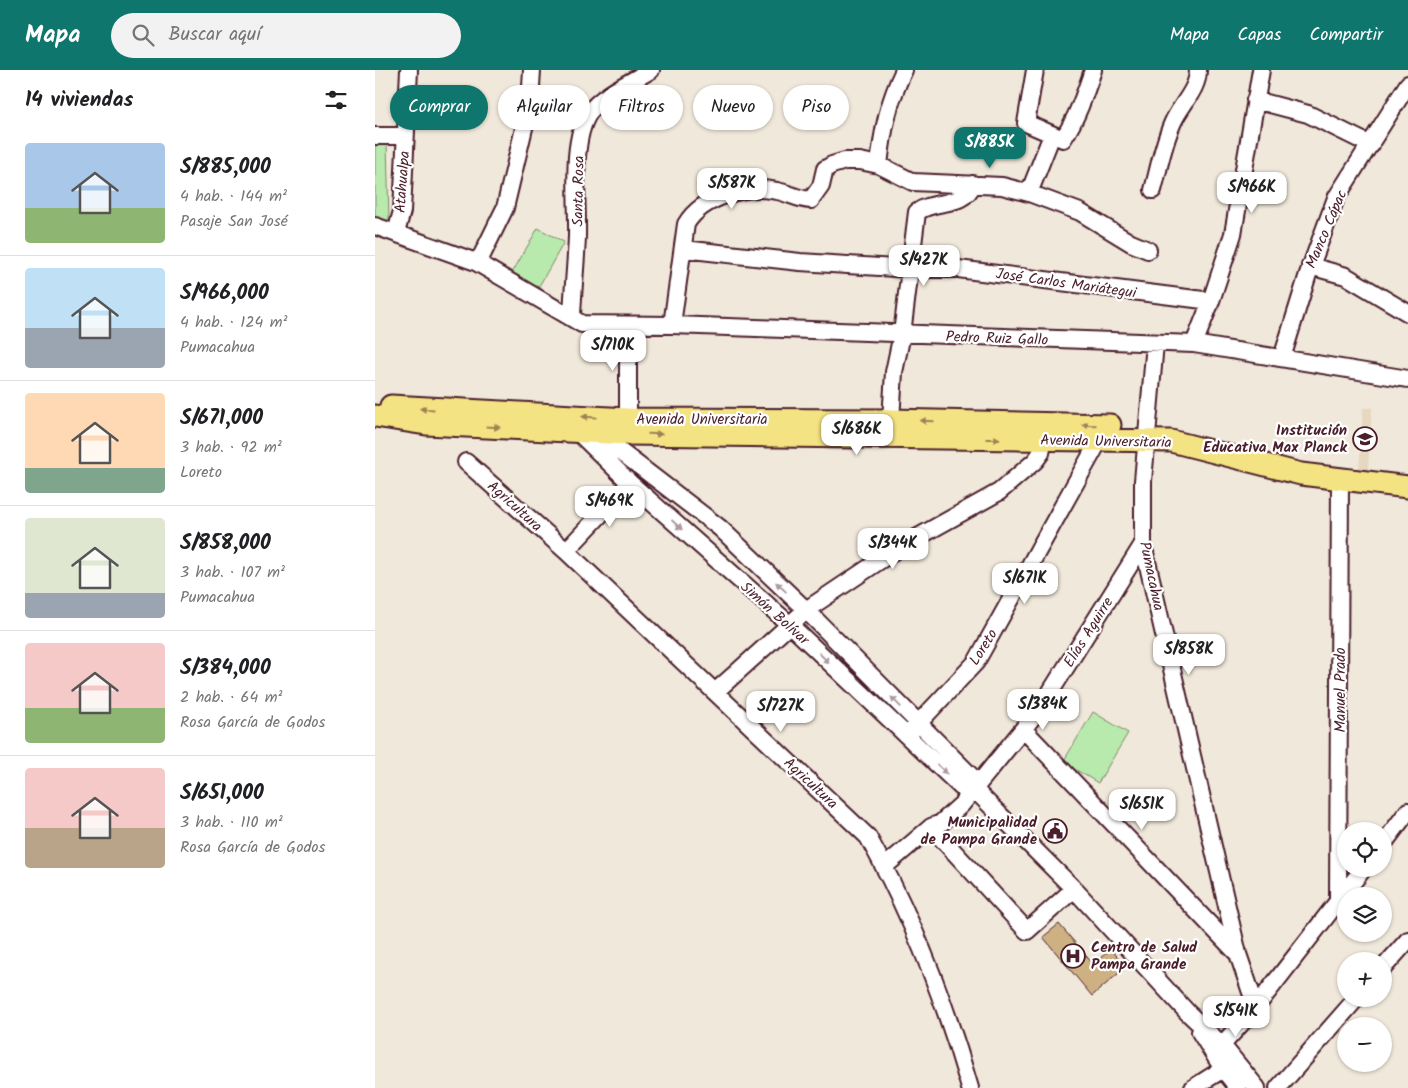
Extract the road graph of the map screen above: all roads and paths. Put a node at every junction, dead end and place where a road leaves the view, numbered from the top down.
1 (409, 70) edge
2 (532, 70) edge
3 (651, 70) edge
4 (905, 70) edge
5 (1035, 70) edge
6 (1093, 70) edge
7 (1261, 70) edge
8 (1198, 74) edge
9 (1408, 84) edge
10 (1255, 100) junction
11 (1052, 135) junction
12 (375, 136) edge
13 (405, 136) junction
14 (1371, 146) junction
15 (879, 165) junction
16 (973, 184) junction
17 (1153, 190) dead end
18 (1029, 193) junction
19 (375, 226) edge
20 (396, 233) junction
21 (683, 249) junction
22 (1148, 250) dead end
23 (476, 262) junction
24 (1310, 266) junction
25 (911, 269) junction
26 (1211, 301) junction
27 (1408, 313) edge
28 (577, 320) junction
29 (628, 325) junction
30 (672, 325) junction
31 (902, 334) junction
32 (1155, 343) junction
33 (1194, 344) junction
34 (1282, 358) junction
35 (1408, 379) edge
36 (375, 405) edge
37 (375, 416) edge
38 (629, 419) junction
39 (891, 420) junction
40 (587, 432) junction
41 (1148, 433) junction
42 (1044, 439) junction
43 (1100, 439) junction
44 (466, 462) dead end
45 (1340, 480) junction
46 (630, 483) junction
47 (1408, 488) edge
48 (1143, 544) junction
49 (566, 551) junction
50 (806, 610) junction
51 (789, 624) junction
52 (715, 692) junction
53 (918, 724) junction
54 (1024, 730) junction
55 (906, 736) junction
56 (973, 788) junction
57 (1408, 811) edge
58 (931, 827) junction
59 (1392, 832) edge
60 (884, 867) junction
61 (1357, 877) edge
62 (1338, 887) edge
63 (1348, 887) edge
64 (1074, 889) junction
65 (1337, 901) edge
66 (1408, 940) edge
67 (1238, 954) junction
68 (1392, 958) edge
69 (1256, 1007) junction
70 (1349, 1007) edge
71 (1188, 1013) junction
72 (1222, 1045) junction
73 (1223, 1069) junction
74 (970, 1088) edge
75 (1193, 1088) edge
76 (1238, 1088) edge
77 (1257, 1088) edge
78 (1278, 1088) edge

1 - 13 street, Atahualpa
2 - 23 street
3 - 28 street, Santa Rosa
4 - 15 street
5 - 11 street
6 - 11 street
7 - 10 street
8 - 17 street
9 - 14 street, Manco Cápac
10 - 14 street
10 - 26 street
11 - 18 street
12 - 13 street
13 - 20 street, Atahualpa
14 - 24 street, Manco Cápac
15 - 16 street
15 - 21 street
16 - 18 street
16 - 25 street
18 - 22 street
19 - 20 street
20 - 23 street
21 - 25 street, José Carlos Mariátegui
21 - 30 street
23 - 28 street
24 - 27 street
24 - 34 street, Manco Cápac
25 - 26 street, José Carlos Mariátegui
25 - 31 street
26 - 33 street
28 - 29 street, Pedro Ruiz Gallo
29 - 30 street, Pedro Ruiz Gallo
29 - 38 street
30 - 31 street, Pedro Ruiz Gallo
31 - 32 street, Pedro Ruiz Gallo
31 - 39 street
32 - 33 street, Pedro Ruiz Gallo
32 - 41 street, Pumacahua
33 - 34 street, Pedro Ruiz Gallo
34 - 35 street, Pedro Ruiz Gallo
38 -> 36 main road, Avenida Universitaria
37 -> 40 main road, Avenida Universitaria
38 - 39 main road, Avenida Universitaria
41 -> 39 main road, Avenida Universitaria
40 -> 42 main road, Avenida Universitaria
40 - 46 street, Simón Bolívar
50 -> 40 street, Simón Bolívar
41 - 43 main road, Avenida Universitaria
41 - 45 main road, Avenida Universitaria
41 - 48 street, Pumacahua
42 - 43 main road, Avenida Universitaria
42 - 50 street
43 - 53 street, Loreto
44 - 49 street, Agricultura
45 - 47 main road, Avenida Universitaria
45 - 62 street, Manuel Prado
46 - 49 street
46 -> 51 street, Simón Bolívar
48 - 54 street, Elías Aguirre
48 - 67 street, Pumacahua
49 - 52 street, Agricultura
50 - 51 street
53 -> 50 street, Simón Bolívar
51 - 52 street
51 -> 55 street, Simón Bolívar
52 - 60 street, Agricultura
53 - 55 street, Loreto
53 - 56 street, Simón Bolívar
54 - 56 street, Elías Aguirre
54 - 67 street
55 -> 56 street, Simón Bolívar
56 - 58 street, Elías Aguirre
56 - 64 street, Simón Bolívar
57 - 59 street
58 - 60 street, Elías Aguirre
58 - 64 street
60 - 74 street, Agricultura
61 - 63 street
64 - 71 street, Simón Bolívar
65 - 69 street
66 - 68 street
67 - 69 street, Pumacahua
69 - 72 street
70 - 78 street
71 - 72 street, Simón Bolívar
71 - 73 street, Simón Bolívar
72 - 77 street, Simón Bolívar
73 - 75 street
73 - 76 street, Simón Bolívar

